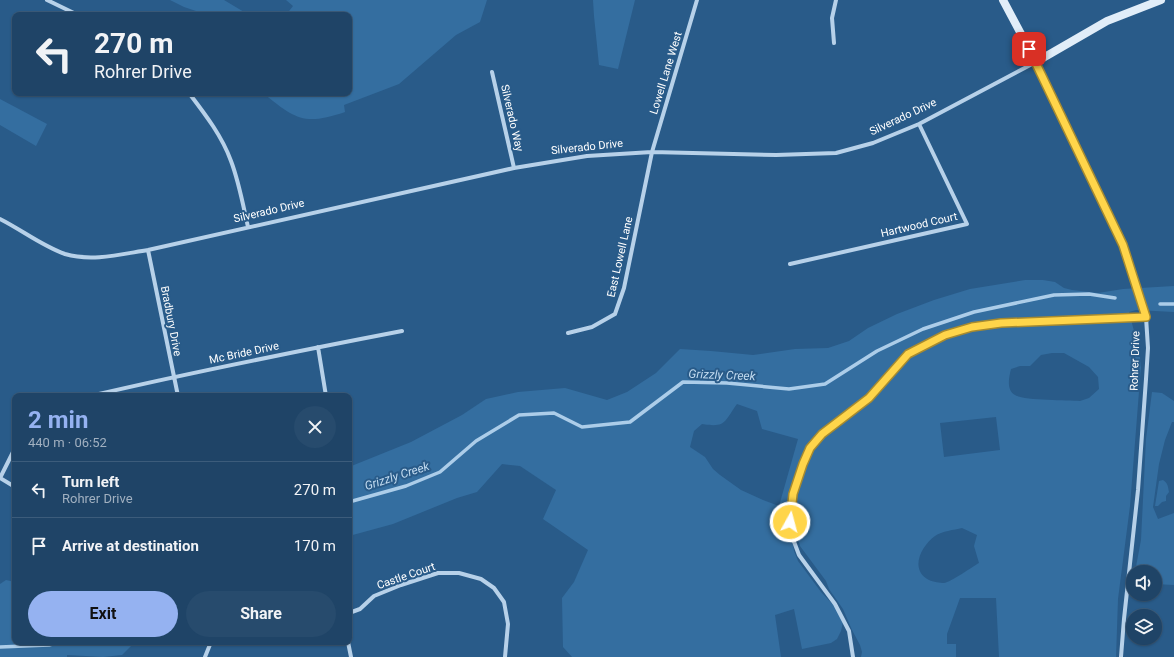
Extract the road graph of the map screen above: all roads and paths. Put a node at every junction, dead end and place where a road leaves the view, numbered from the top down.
1 (47, 0) edge
2 (697, 0) edge
3 (836, 0) edge
4 (1003, 0) edge
5 (1160, 0) edge
6 (72, 12) edge
7 (834, 43) dead end
8 (1036, 62) junction
9 (492, 72) dead end
10 (191, 96) edge
11 (919, 124) junction
12 (652, 152) junction
13 (514, 168) junction
14 (0, 219) edge
15 (248, 227) junction
16 (148, 250) junction
17 (790, 264) dead end
18 (1146, 317) junction
19 (402, 331) dead end
20 (568, 332) dead end
21 (318, 347) junction
22 (174, 377) junction
23 (103, 393) edge
24 (177, 393) edge
25 (326, 393) edge
26 (12, 454) edge
27 (0, 478) edge
28 (12, 485) edge
29 (352, 612) edge
30 (210, 645) edge
31 (349, 645) edge
32 (205, 657) edge
33 (351, 657) edge
34 (505, 657) edge
35 (853, 657) edge
36 (1121, 657) edge

1 - 6 street
2 - 12 street, Lowell Lane West
3 - 7 street
4 - 8 street, Rohrer Drive
5 - 8 street, Silverado Drive
8 - 11 street, Silverado Drive
8 - 18 street, Rohrer Drive
9 - 13 street, Silverado Way
10 - 15 street
11 - 12 street, Silverado Drive
11 - 17 street, Hartwood Court
12 - 13 street, Silverado Drive
12 - 20 street, East Lowell Lane
13 - 15 street, Silverado Drive
14 - 16 street, Silverado Drive
15 - 16 street, Silverado Drive
16 - 22 street, Bradbury Drive
18 - 35 street
18 - 36 street, Rohrer Drive
19 - 21 street, Mc Bride Drive
21 - 22 street, Mc Bride Drive
21 - 25 street
22 - 23 street, Mc Bride Drive
22 - 24 street, Bradbury Drive
26 - 27 street
27 - 28 street
29 - 34 street, Castle Court
30 - 32 street
31 - 33 street

